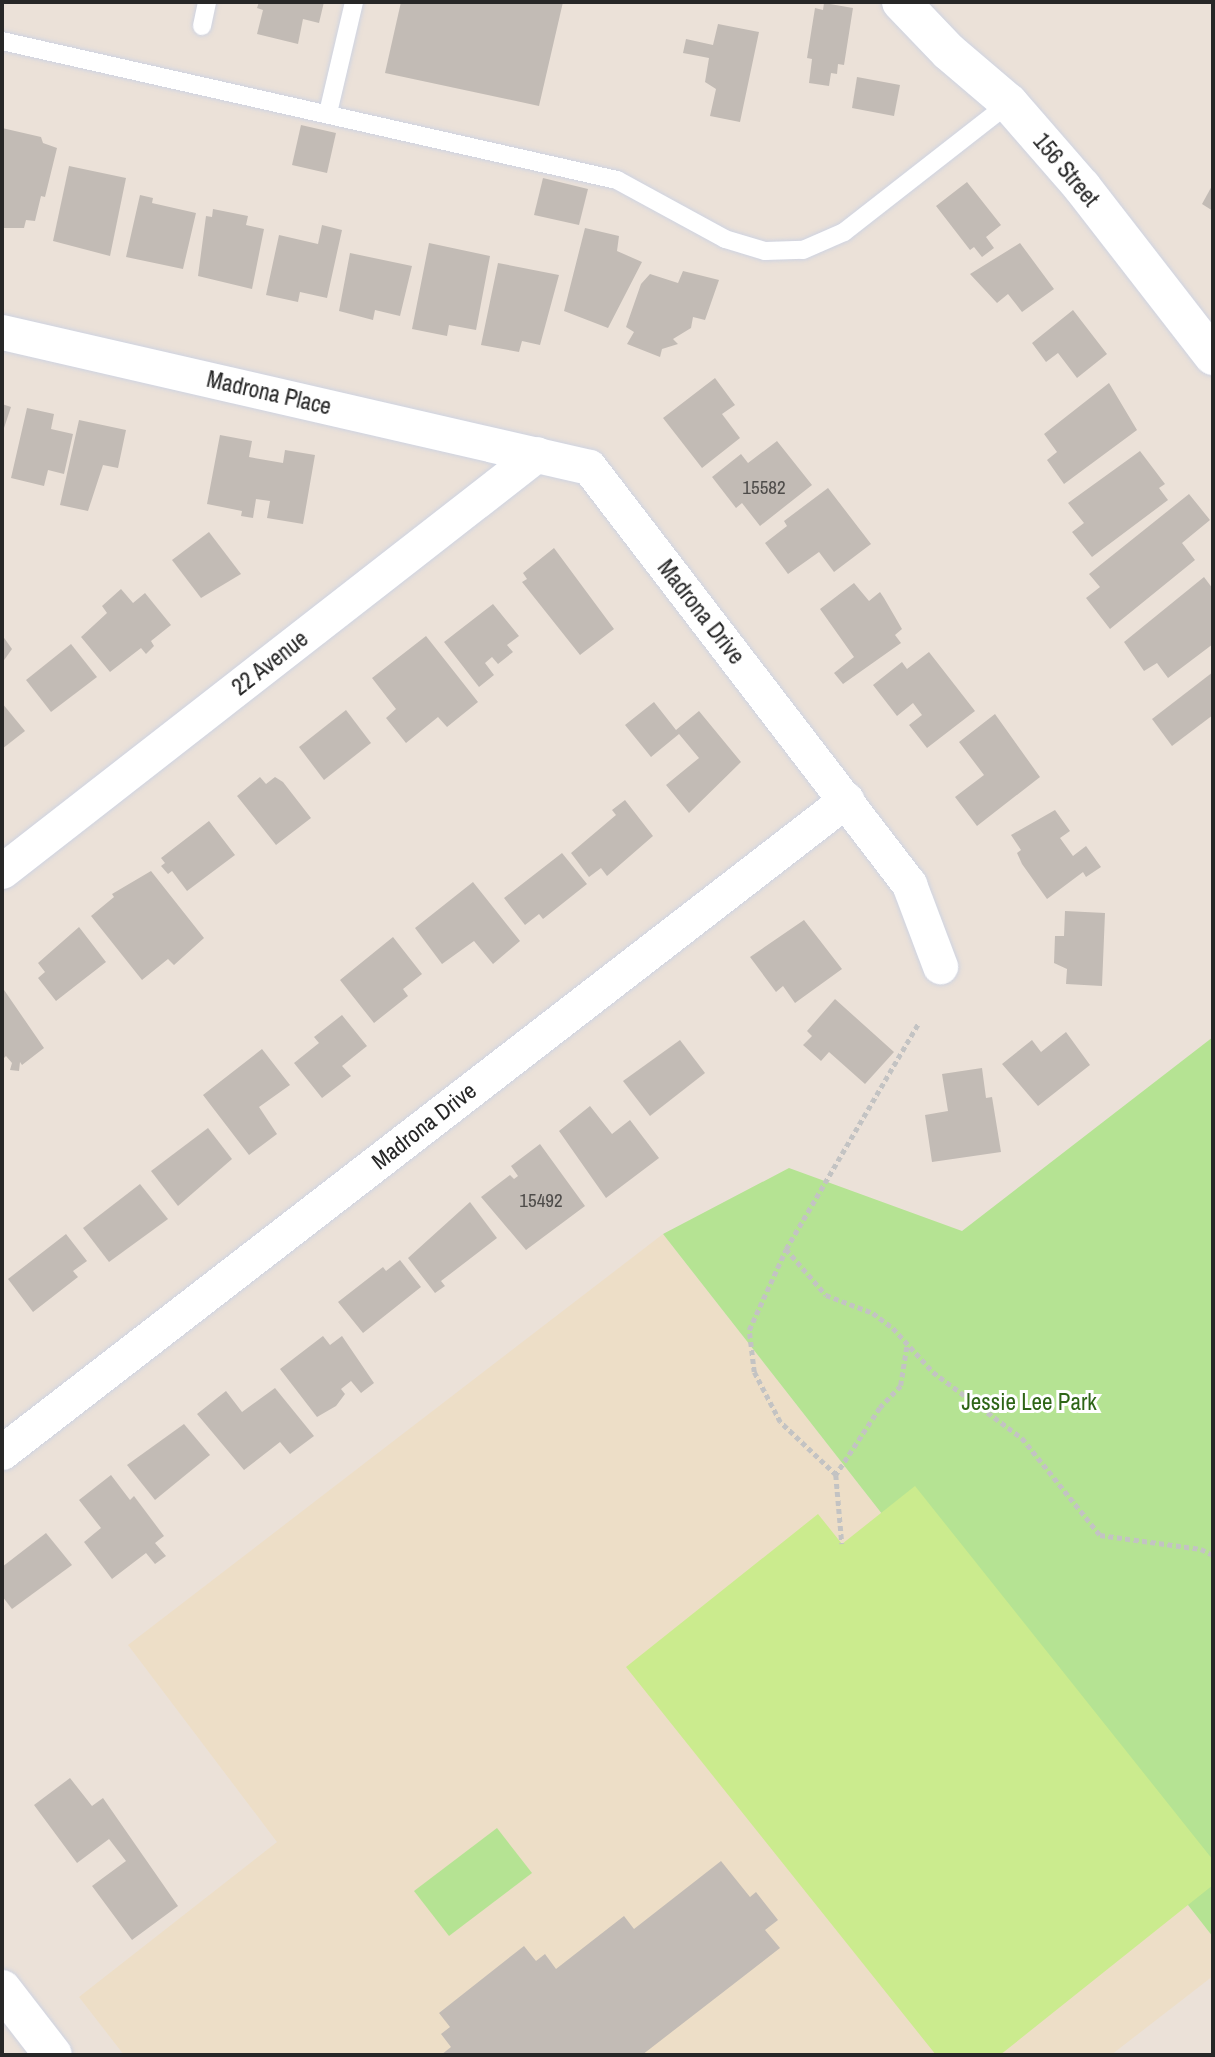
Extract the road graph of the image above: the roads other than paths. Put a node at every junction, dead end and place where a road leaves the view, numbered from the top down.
1 (207, 2) edge
2 (354, 2) edge
3 (901, 2) edge
4 (202, 26) dead end
5 (2, 41) edge
6 (1009, 103) junction
7 (328, 113) junction
8 (2, 332) edge
9 (1213, 356) edge
10 (537, 454) junction
11 (846, 800) junction
12 (2, 871) edge
13 (940, 966) dead end
14 (2, 1452) edge
15 (2, 1989) edge
16 (54, 2055) edge

1 - 4 lane
2 - 7 lane
3 - 6 street, 156 Street
5 - 7 lane
6 - 7 lane
6 - 9 street, 156 Street
8 - 10 street, Madrona Place
10 - 11 street, Madrona Drive
10 - 12 street, 22 Avenue
11 - 13 street, Madrona Drive
11 - 14 street, Madrona Drive
15 - 16 street

